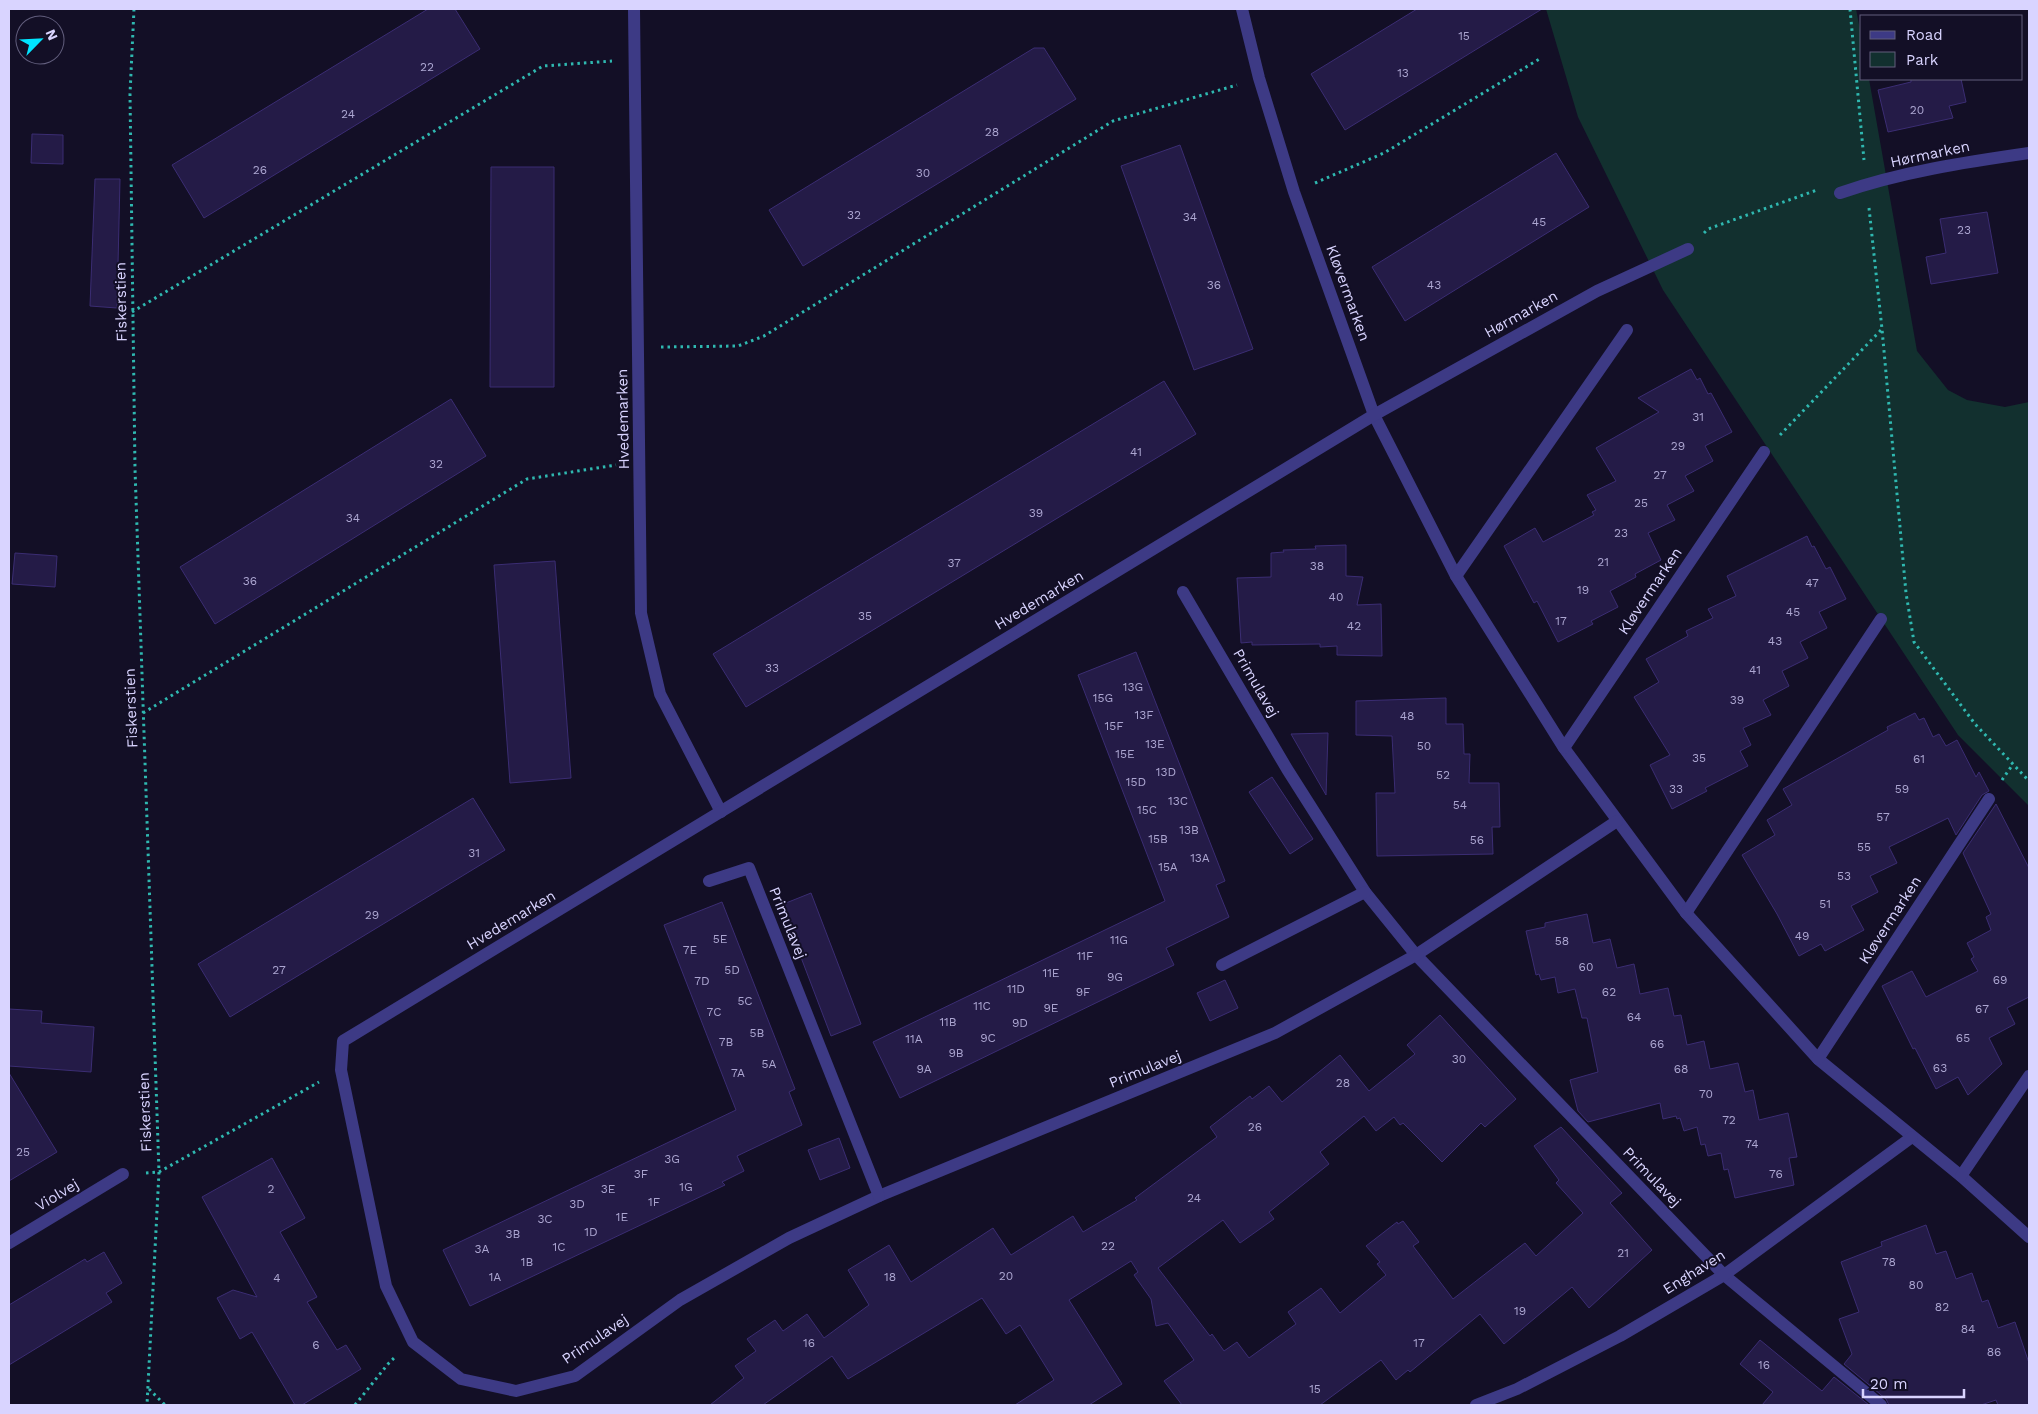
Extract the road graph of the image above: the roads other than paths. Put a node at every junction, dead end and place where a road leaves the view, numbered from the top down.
1 (634, 9) edge
2 (1242, 9) edge
3 (2029, 153) edge
4 (1840, 193) road end
5 (1688, 249) road end
6 (1627, 330) dead end
7 (1374, 415) junction
8 (1764, 452) road end
9 (1456, 576) junction
10 (1183, 592) dead end
11 (1881, 619) dead end
12 (1564, 748) junction
13 (1989, 799) dead end
14 (720, 812) junction
15 (1617, 821) junction
16 (709, 880) dead end
17 (1365, 892) junction
18 (1686, 913) junction
19 (1416, 955) junction
20 (1222, 964) dead end
21 (1818, 1059) junction
22 (341, 1070) joint
23 (2029, 1076) edge
24 (1912, 1137) junction
25 (123, 1174) road end
26 (1961, 1176) junction
27 (879, 1196) junction
28 (2029, 1237) edge
29 (9, 1243) edge
30 (1724, 1274) junction
31 (1476, 1405) edge
32 (1881, 1405) edge

1 - 14 street, Hvedemarken
2 - 7 street, Kløvermarken
3 - 4 street, Hørmarken
5 - 7 street, Hørmarken
6 - 9 street
7 - 9 street, Kløvermarken
7 - 14 street, Hvedemarken
8 - 12 street, Kløvermarken
9 - 12 street, Kløvermarken
10 - 17 street, Primulavej
11 - 18 street
12 - 15 street, Kløvermarken
13 - 21 street, Kløvermarken
14 - 22 street, Hvedemarken
15 - 18 street, Kløvermarken
15 - 19 street, Primulavej
16 - 27 street, Primulavej
17 - 19 street, Primulavej
17 - 20 street
18 - 21 street, Kløvermarken
19 - 27 street, Primulavej
19 - 30 street, Primulavej
21 - 24 street, Kløvermarken
22 - 27 street, Primulavej
23 - 26 street
24 - 26 street, Kløvermarken
24 - 30 street, Enghaven
25 - 29 street, Violvej
26 - 28 street, Kløvermarken
30 - 31 street, Enghaven
30 - 32 street, Primulavej

